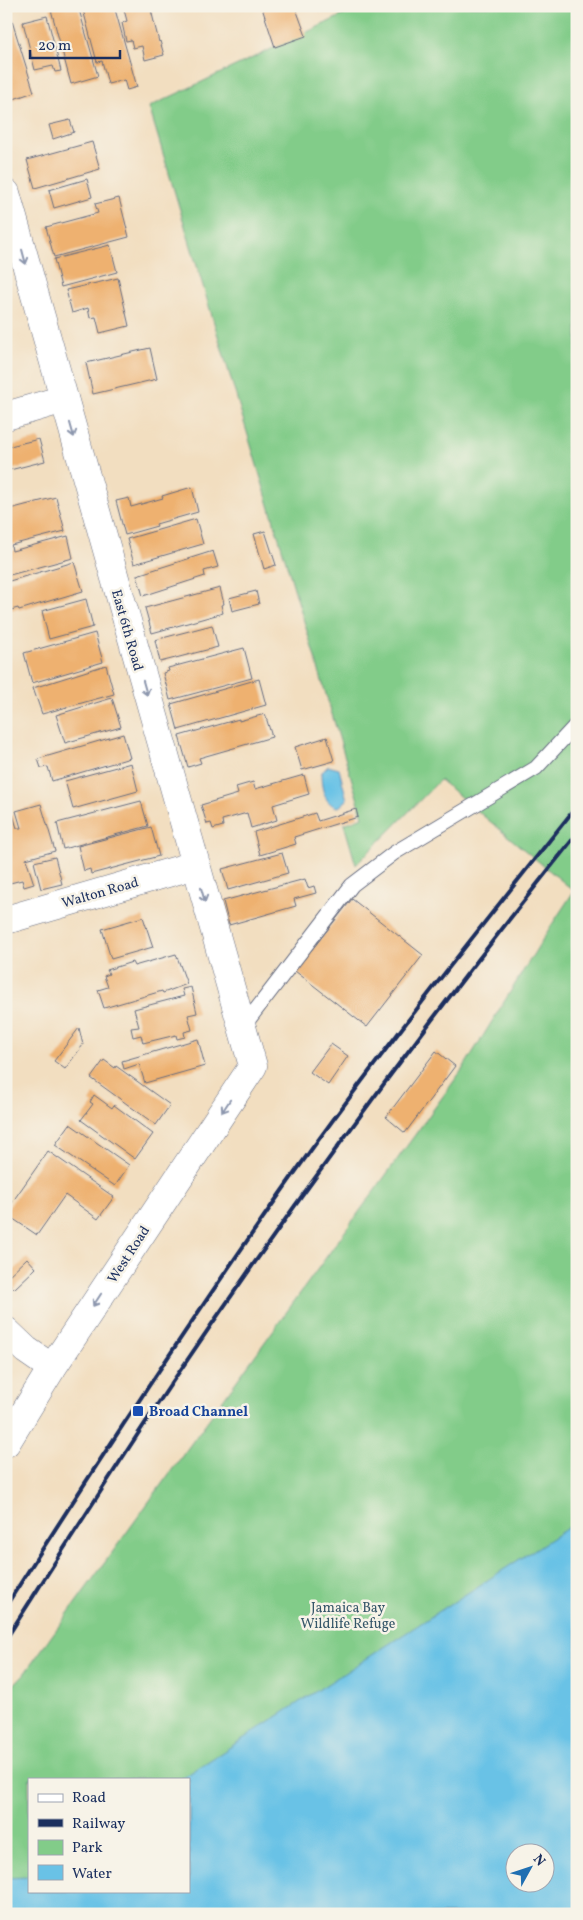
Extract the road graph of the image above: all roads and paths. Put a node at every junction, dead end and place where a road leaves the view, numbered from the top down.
1 (6, 193) edge
2 (64, 399) junction
3 (6, 416) edge
4 (577, 724) edge
5 (195, 864) junction
6 (6, 920) edge
7 (242, 1028) junction
8 (253, 1066) joint
9 (6, 1331) edge
10 (52, 1368) junction
11 (6, 1443) edge

1 -> 2 street, East 6th Road
2 - 3 street
2 -> 5 street, East 6th Road
4 - 7 lane
5 - 6 street, Walton Road
5 -> 7 street, East 6th Road
7 - 8 street, East 6th Road
8 -> 10 street, West Road
9 - 10 street
10 - 11 street, West Road

